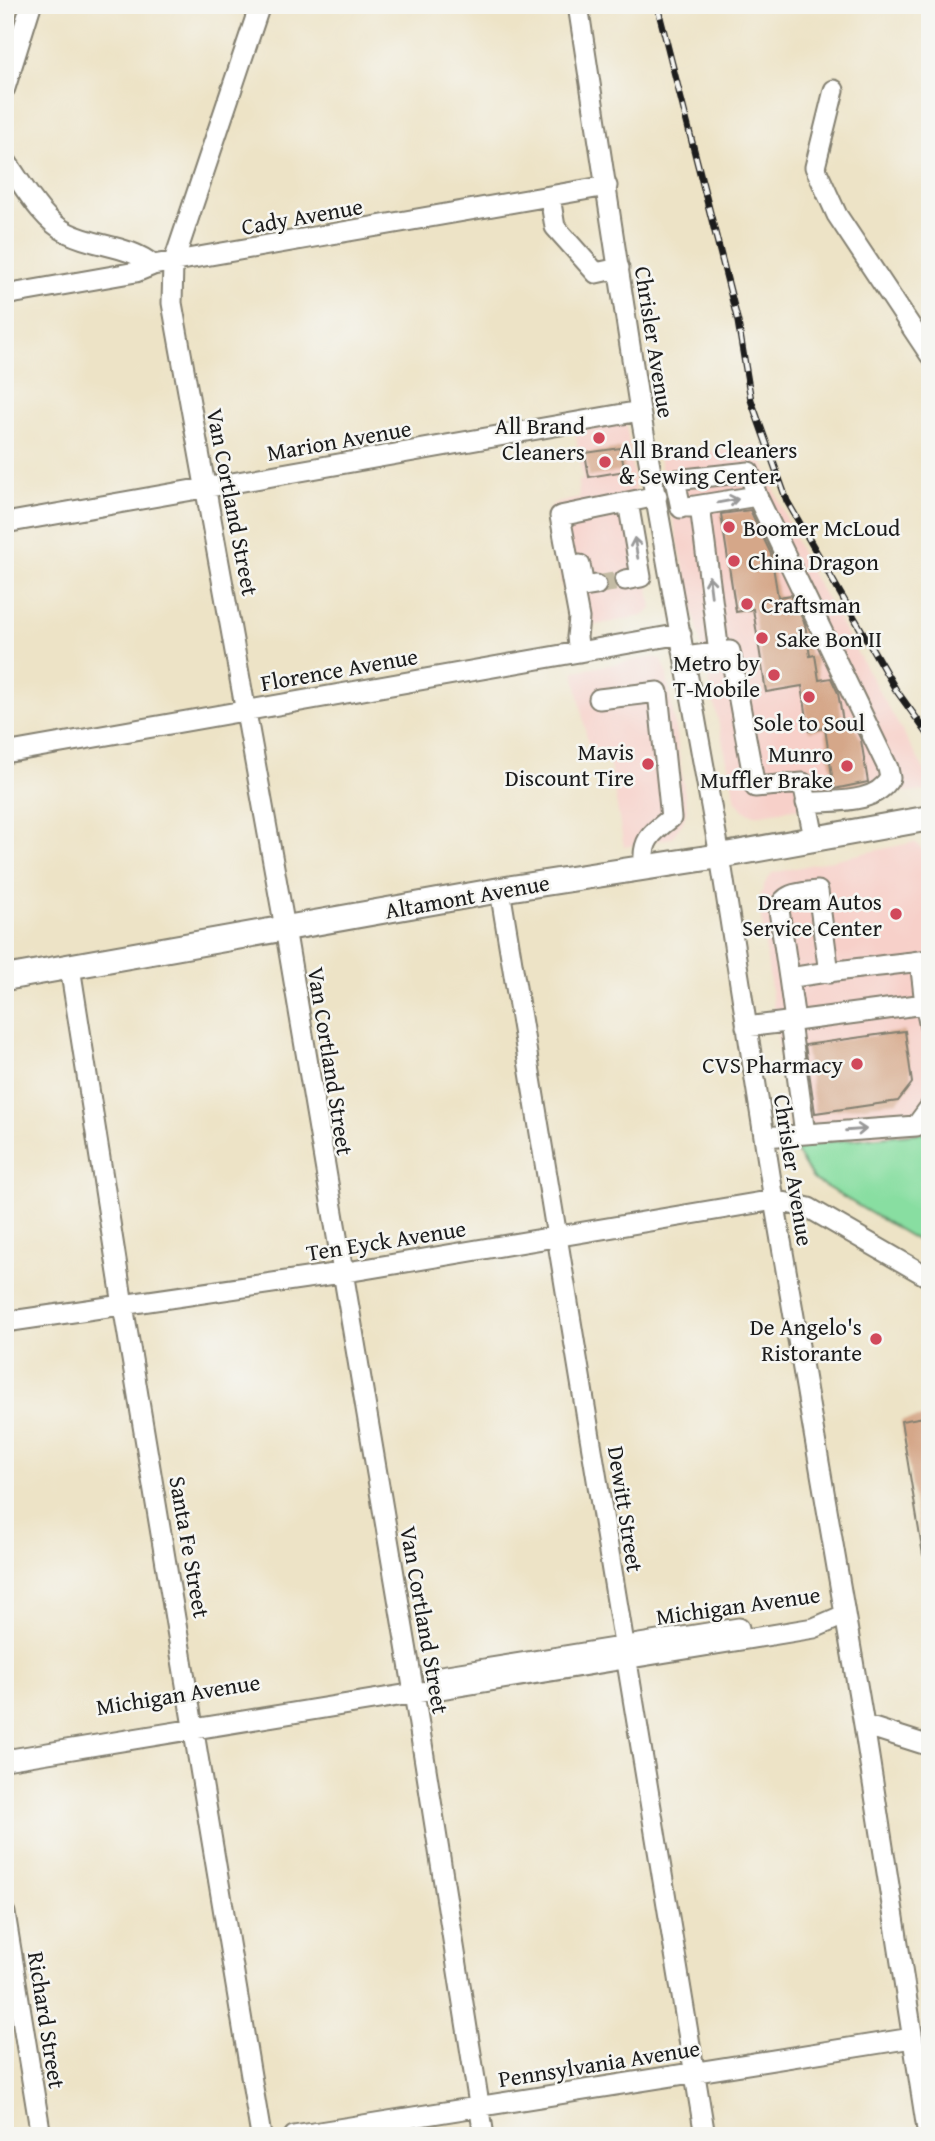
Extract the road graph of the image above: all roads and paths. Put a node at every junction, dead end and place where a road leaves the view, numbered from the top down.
1 (32, 5) edge
2 (260, 5) edge
3 (578, 5) edge
4 (5, 88) edge
5 (834, 90) dead end
6 (5, 160) edge
7 (607, 187) junction
8 (551, 197) junction
9 (173, 264) junction
10 (153, 265) junction
11 (619, 268) junction
12 (5, 295) edge
13 (930, 355) edge
14 (640, 411) junction
15 (205, 490) junction
16 (757, 496) junction
17 (621, 503) junction
18 (658, 503) junction
19 (690, 507) junction
20 (5, 523) edge
21 (625, 580) dead end
22 (596, 585) dead end
23 (681, 634) junction
24 (579, 652) junction
25 (719, 653) junction
26 (685, 657) junction
27 (690, 688) junction
28 (657, 692) junction
29 (599, 699) dead end
30 (247, 709) junction
31 (5, 753) edge
32 (806, 803) junction
33 (930, 818) edge
34 (814, 838) junction
35 (720, 856) junction
36 (645, 868) junction
37 (500, 890) junction
38 (285, 928) junction
39 (925, 961) edge
40 (70, 967) junction
41 (829, 973) junction
42 (5, 978) edge
43 (789, 978) junction
44 (925, 1004) junction
45 (793, 1021) junction
46 (746, 1027) junction
47 (930, 1027) edge
48 (930, 1107) edge
49 (805, 1134) junction
50 (764, 1137) junction
51 (774, 1200) junction
52 (556, 1237) junction
53 (341, 1273) junction
54 (930, 1278) edge
55 (123, 1306) junction
56 (5, 1322) edge
57 (844, 1615) junction
58 (625, 1653) junction
59 (412, 1687) junction
60 (195, 1722) junction
61 (864, 1725) junction
62 (930, 1746) edge
63 (5, 1748) edge
64 (5, 1760) edge
65 (5, 1913) edge
66 (912, 2038) junction
67 (694, 2073) junction
68 (479, 2107) junction
69 (928, 2126) edge
70 (41, 2136) edge
71 (261, 2136) edge
72 (294, 2136) edge
73 (484, 2136) edge
74 (705, 2136) edge

1 - 4 street
2 - 9 street, Van Cortland Street
3 - 7 street, Chrisler Avenue
5 - 13 street
6 - 10 street
7 - 8 street, Cady Avenue
7 - 11 street, Chrisler Avenue
8 - 9 street, Cady Avenue
8 - 11 street
9 - 10 street, Cady Avenue
9 - 15 street, Van Cortland Street
10 - 12 street, Cady Avenue
11 - 14 street, Chrisler Avenue
14 - 15 street, Marion Avenue
14 - 18 street, Chrisler Avenue
15 - 20 street, Marion Avenue
15 - 30 street, Van Cortland Street
19 -> 16 street
16 - 19 street
16 - 32 street
17 - 18 street
21 -> 17 street
17 - 22 street
17 - 24 street
18 - 19 street
18 - 23 street, Chrisler Avenue
25 -> 19 street
23 - 24 street, Florence Avenue
23 - 26 street, Chrisler Avenue
24 - 30 street, Florence Avenue
25 - 26 street
25 - 32 street
26 - 27 street, Chrisler Avenue
27 - 28 street
27 - 35 street, Chrisler Avenue
28 - 29 street
28 - 36 street
30 - 31 street, Florence Avenue
30 - 38 street, Van Cortland Street
32 - 34 street
33 - 34 main road, Altamont Avenue
34 - 35 main road, Altamont Avenue
35 - 36 main road, Altamont Avenue
35 - 46 street, Chrisler Avenue
36 - 37 main road, Altamont Avenue
37 - 38 main road, Altamont Avenue
37 - 52 street, Dewitt Street
38 - 40 main road, Altamont Avenue
38 - 53 street, Van Cortland Street
39 - 41 street
39 - 44 street
40 - 42 main road, Altamont Avenue
40 - 55 street, Santa Fe Street
41 - 43 street
41 - 43 street
43 - 45 street
44 - 45 street
44 - 47 street
45 - 46 street
45 - 49 street
46 - 50 street, Chrisler Avenue
49 -> 48 street
49 - 50 street
50 - 51 street, Chrisler Avenue
51 - 52 street, Ten Eyck Avenue
51 - 54 street
51 - 57 street, Chrisler Avenue
52 - 53 street, Ten Eyck Avenue
52 - 58 street, Dewitt Street
53 - 55 street, Ten Eyck Avenue
53 - 59 street, Van Cortland Street
55 - 56 street, Ten Eyck Avenue
55 - 60 street, Santa Fe Street
57 - 58 street, Michigan Avenue
57 - 61 street, Chrisler Avenue
58 - 59 street, Michigan Avenue
58 - 67 street, Dewitt Street
59 - 60 street, Michigan Avenue
59 - 68 street, Van Cortland Street
60 - 63 street, Michigan Avenue
60 - 64 street, Michigan Avenue
60 - 71 street, Santa Fe Street
61 - 62 street
61 - 66 street, Chrisler Avenue
65 - 70 street, Richard Street
66 - 67 street, Pennsylvania Avenue
66 - 69 street, Chrisler Avenue
67 - 68 street, Pennsylvania Avenue
67 - 74 street, Dewitt Street
68 - 72 street, Pennsylvania Avenue
68 - 73 street, Van Cortland Street

